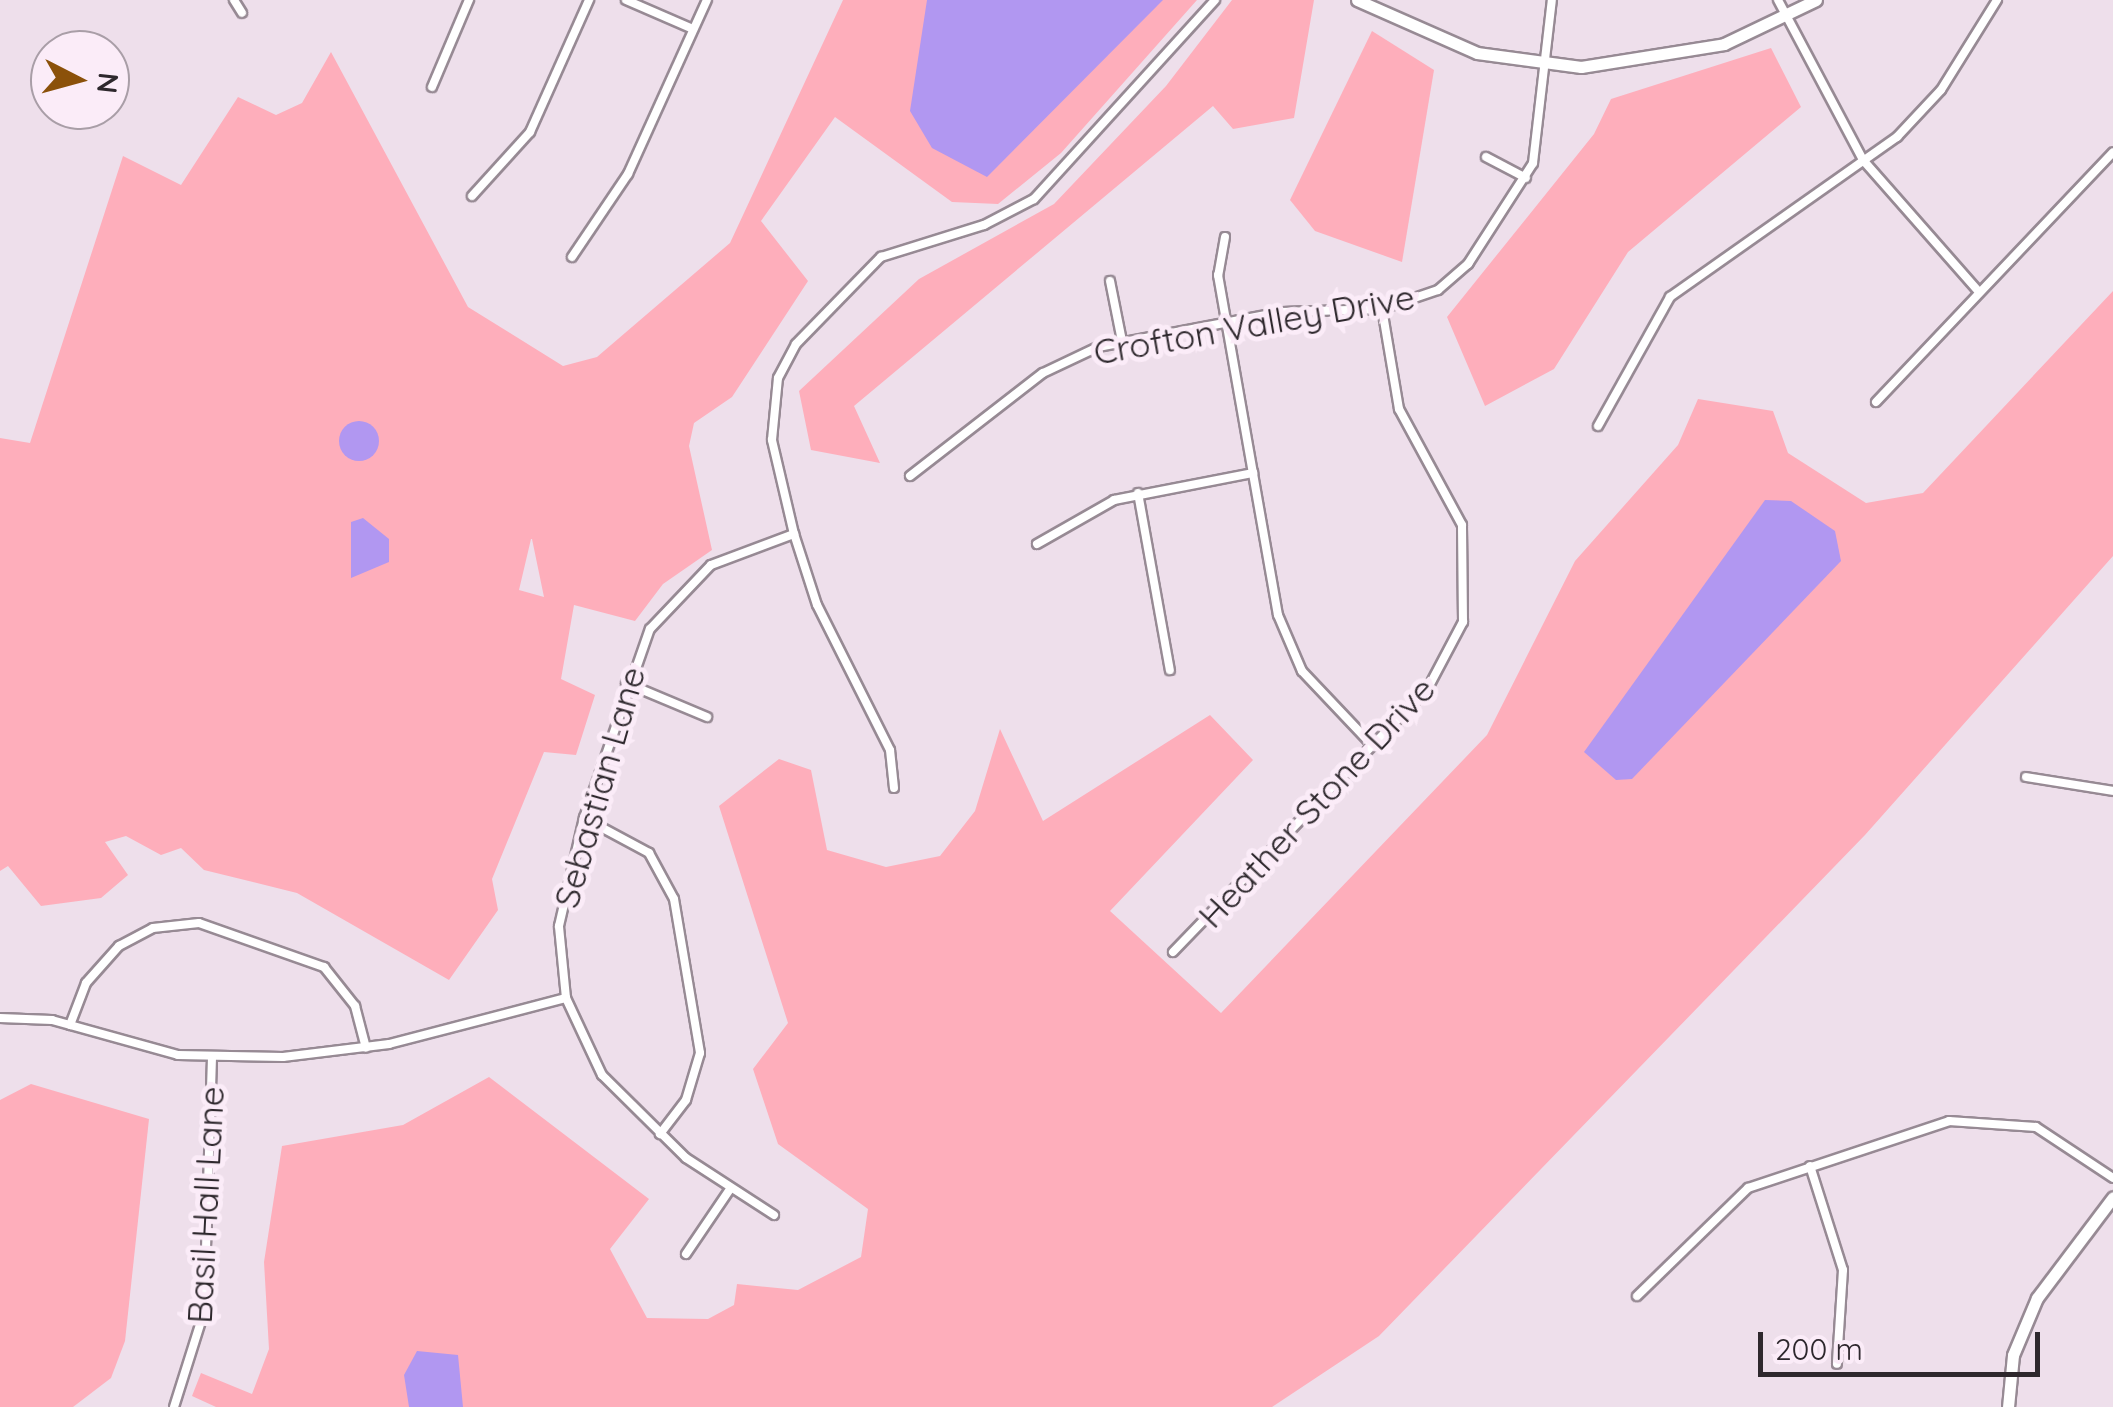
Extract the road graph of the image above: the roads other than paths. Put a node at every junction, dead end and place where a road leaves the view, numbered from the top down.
1 (234, 0) edge
2 (469, 0) edge
3 (588, 0) edge
4 (626, 0) edge
5 (707, 0) edge
6 (1215, 0) edge
7 (1357, 0) edge
8 (1552, 0) edge
9 (1778, 0) edge
10 (1816, 0) edge
11 (1997, 0) edge
12 (242, 13) dead end
13 (1788, 18) junction
14 (693, 30) junction
15 (1546, 64) junction
16 (432, 87) dead end
17 (2113, 152) edge
18 (1486, 158) dead end
19 (1864, 160) junction
20 (1526, 178) junction
21 (472, 196) dead end
22 (1224, 238) dead end
23 (572, 257) dead end
24 (1110, 281) dead end
25 (1978, 292) junction
26 (1382, 309) junction
27 (1225, 322) junction
28 (1122, 341) junction
29 (1876, 402) dead end
30 (1598, 426) dead end
31 (1252, 473) junction
32 (910, 476) dead end
33 (1138, 493) junction
34 (794, 534) junction
35 (1037, 544) dead end
36 (1170, 670) dead end
37 (626, 683) junction
38 (707, 717) dead end
39 (1373, 746) junction
40 (2026, 777) dead end
41 (894, 788) dead end
42 (2113, 791) edge
43 (584, 818) junction
44 (1173, 952) dead end
45 (566, 998) junction
46 (0, 1018) edge
47 (70, 1025) junction
48 (366, 1048) junction
49 (212, 1057) junction
50 (660, 1134) junction
51 (1810, 1166) junction
52 (2113, 1178) edge
53 (730, 1190) junction
54 (2113, 1197) edge
55 (774, 1215) dead end
56 (686, 1254) dead end
57 (1637, 1296) dead end
58 (1837, 1364) dead end
59 (174, 1407) edge
60 (2008, 1407) edge

1 - 12 street
2 - 16 street
3 - 21 street
4 - 14 street
5 - 14 street
6 - 34 street
7 - 15 street
8 - 15 street, Crofton Valley Drive
9 - 13 street
10 - 13 street
11 - 19 street
13 - 15 street
13 - 19 street
14 - 23 street
15 - 20 street, Crofton Valley Drive
17 - 25 street
18 - 20 street
19 - 25 street
19 - 30 street
20 - 26 street, Crofton Valley Drive
22 - 27 street
24 - 28 street
25 - 29 street
26 - 27 street, Crofton Valley Drive
26 - 39 street, Heather Stone Drive
27 - 28 street, Crofton Valley Drive
27 - 31 street
28 - 32 street, Crofton Valley Drive
31 - 33 street
31 - 39 street
33 - 35 street
33 - 36 street
34 - 37 street, Sebastian Lane
34 - 41 street
37 - 38 street
37 - 43 street, Sebastian Lane
39 - 44 street, Heather Stone Drive
40 - 42 street
43 - 45 street, Sebastian Lane
43 - 50 street
45 - 48 street
45 - 50 street, Sebastian Lane
46 - 47 street
47 - 48 street
47 - 49 street
48 - 49 street
49 - 59 street, Basil Hall Lane
50 - 53 street, Sebastian Lane
51 - 52 street
51 - 57 street
51 - 58 street
53 - 55 street, Sebastian Lane
53 - 56 street
54 - 60 street

